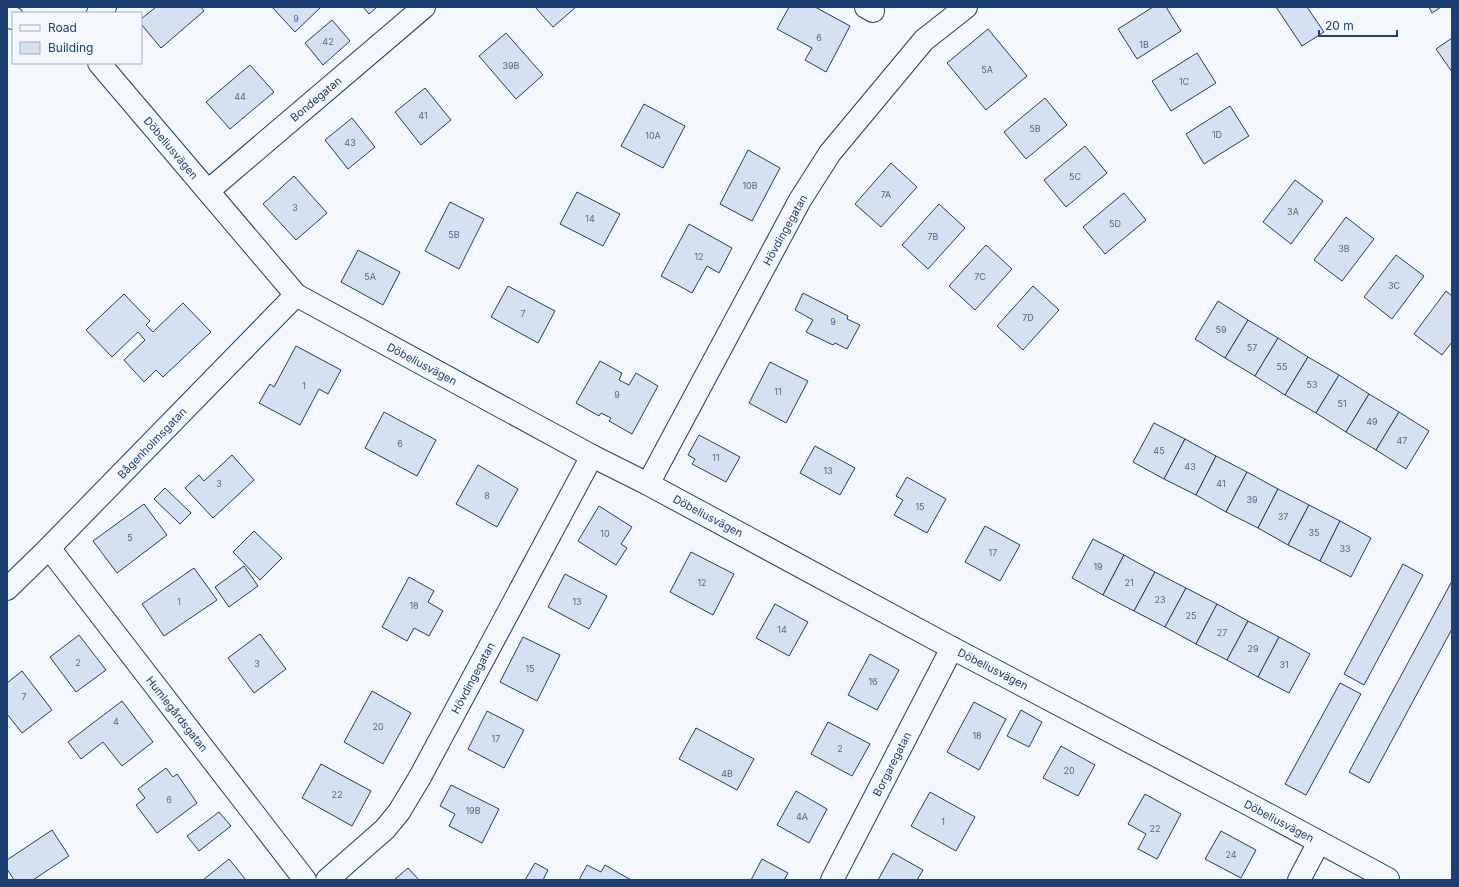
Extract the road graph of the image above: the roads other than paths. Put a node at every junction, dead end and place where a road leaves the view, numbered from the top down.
1 (424, 7) edge
2 (966, 7) edge
3 (100, 64) edge
4 (208, 191) junction
5 (296, 296) junction
6 (592, 456) junction
7 (648, 484) junction
8 (50, 548) junction
9 (7, 589) edge
10 (952, 648) junction
11 (1319, 842) junction
12 (305, 880) edge
13 (327, 880) edge
14 (832, 880) edge
15 (1299, 880) edge
16 (1388, 880) edge

1 - 4 street, Bondegatan
2 - 7 street, Hövdingegatan
3 - 4 street, Döbeliusvägen
4 - 5 street, Döbeliusvägen
5 - 6 street, Döbeliusvägen
5 - 8 street, Bågenholmsgatan
6 - 7 street, Döbeliusvägen
6 - 13 street, Hövdingegatan
7 - 10 street, Döbeliusvägen
8 - 9 street, Bågenholmsgatan
8 - 12 street, Humlegårdsgatan
10 - 11 street, Döbeliusvägen
10 - 14 street, Borgaregatan
11 - 15 street
11 - 16 street, Döbeliusvägen

